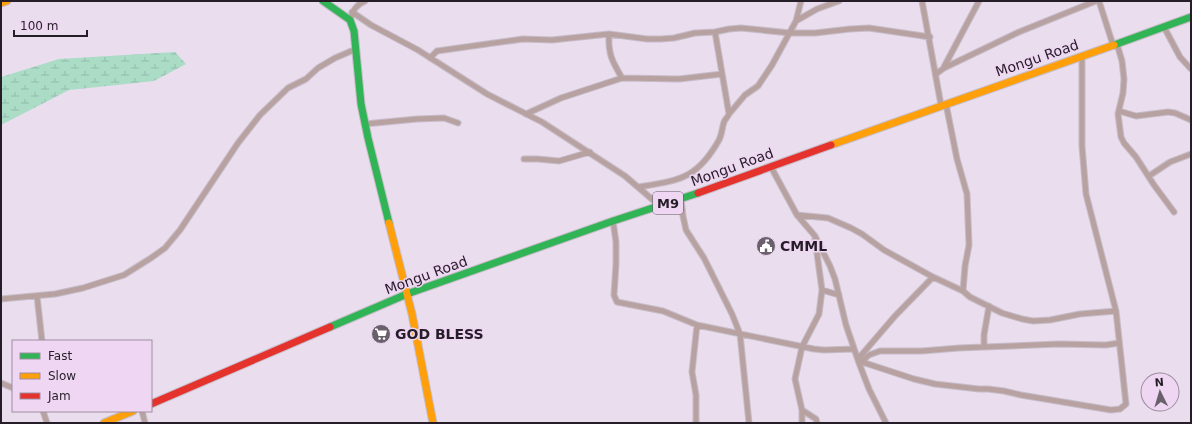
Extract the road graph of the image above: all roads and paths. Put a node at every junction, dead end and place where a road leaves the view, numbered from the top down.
1 (6, 1) edge
2 (322, 1) edge
3 (365, 1) edge
4 (801, 1) edge
5 (839, 1) edge
6 (922, 1) edge
7 (980, 1) edge
8 (1096, 1) edge
9 (1099, 1) edge
10 (1, 3) edge
11 (352, 12) junction
12 (1191, 17) edge
13 (350, 20) junction
14 (796, 20) junction
15 (1164, 27) junction
16 (715, 32) junction
17 (790, 33) junction
18 (609, 34) junction
19 (930, 37) junction
20 (1115, 44) junction
21 (356, 49) junction
22 (1082, 56) junction
23 (430, 58) junction
24 (944, 68) junction
25 (1191, 69) edge
26 (722, 74) junction
27 (936, 74) junction
28 (622, 78) junction
29 (944, 104) junction
30 (1119, 111) junction
31 (526, 114) junction
32 (729, 114) junction
33 (1191, 120) edge
34 (458, 123) dead end
35 (365, 124) junction
36 (590, 152) junction
37 (1191, 154) edge
38 (524, 159) dead end
39 (771, 167) junction
40 (1149, 176) junction
41 (639, 187) junction
42 (681, 199) junction
43 (660, 206) junction
44 (1174, 212) dead end
45 (797, 215) junction
46 (613, 221) junction
47 (815, 236) junction
48 (933, 277) junction
49 (822, 290) junction
50 (963, 291) junction
51 (407, 294) junction
52 (839, 295) junction
53 (37, 296) junction
54 (1, 299) edge
55 (989, 306) junction
56 (1116, 311) junction
57 (697, 325) junction
58 (740, 334) junction
59 (42, 340) edge
60 (1119, 343) junction
61 (802, 347) junction
62 (984, 347) junction
63 (854, 348) junction
64 (859, 362) junction
65 (1, 383) edge
66 (12, 388) edge
67 (152, 404) edge
68 (802, 410) junction
69 (43, 412) edge
70 (131, 412) edge
71 (142, 412) edge
72 (813, 417) junction
73 (47, 423) edge
74 (104, 423) edge
75 (145, 423) edge
76 (433, 423) edge
77 (696, 423) edge
78 (749, 423) edge
79 (802, 423) edge
80 (817, 423) edge
81 (886, 423) edge

1 - 10 main road
2 - 13 main road
3 - 11 street
4 - 14 street
5 - 14 street
6 - 19 street
7 - 24 street
8 - 24 street
9 - 20 street
11 - 13 street
11 - 23 street
12 - 15 main road, Mongu Road / M9
13 - 21 main road
14 - 17 street
15 - 20 main road, Mongu Road / M9
15 - 25 street
16 - 17 street
16 - 18 street
16 - 26 street
17 - 19 street
17 - 32 street
18 - 23 street
18 - 28 street
19 - 27 street
20 - 22 main road, Mongu Road / M9
20 - 30 street
21 - 35 main road
21 - 53 street
22 - 29 main road, Mongu Road / M9
22 - 56 street
23 - 31 street
24 - 27 street
26 - 28 street
26 - 32 street
27 - 29 street
28 - 31 street
29 - 39 main road, Mongu Road / M9
29 - 50 street
30 - 33 street
30 - 40 street
31 - 36 street
32 - 41 street
34 - 35 street
35 - 51 main road
36 - 38 street
36 - 41 street
37 - 40 street
39 - 42 main road, Mongu Road / M9
39 - 45 street
40 - 44 street
41 - 43 street
42 - 43 main road, Mongu Road / M9
42 - 58 street
43 - 46 main road, Mongu Road / M9
45 - 47 street
45 - 48 street
46 - 51 main road, Mongu Road / M9
46 - 57 street
47 - 49 street
47 - 52 street
48 - 50 street
48 - 64 street
49 - 52 street
49 - 61 street
50 - 55 street
51 - 67 main road, Mongu Road / M9
51 - 76 main road
52 - 63 street
53 - 54 street
53 - 59 street
55 - 56 street
55 - 62 street
56 - 60 street
57 - 58 street
57 - 77 street
58 - 61 street
58 - 78 street
60 - 62 street
60 - 64 street
61 - 63 street
61 - 68 street
62 - 64 street
63 - 64 street
64 - 81 street
65 - 66 street
68 - 72 street
68 - 79 street
69 - 73 street
70 - 74 main road
71 - 75 street
72 - 79 street
72 - 80 street

